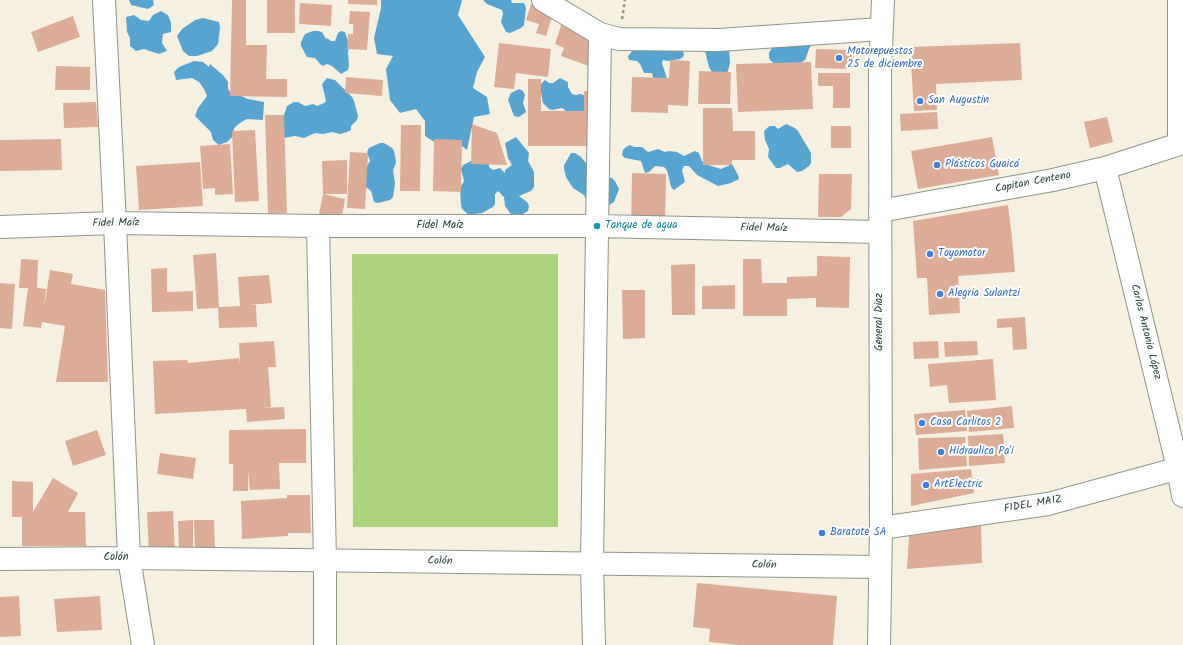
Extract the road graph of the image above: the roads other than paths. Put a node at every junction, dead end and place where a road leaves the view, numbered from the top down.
1 (104, 0) edge
2 (543, 0) edge
3 (883, 0) edge
4 (1179, 0) edge
5 (881, 29) junction
6 (600, 34) junction
7 (1181, 143) edge
8 (1105, 168) junction
9 (880, 221) junction
10 (115, 223) junction
11 (318, 226) junction
12 (597, 226) junction
13 (0, 227) edge
14 (1180, 467) edge
15 (1183, 496) edge
16 (881, 528) junction
17 (129, 558) junction
18 (0, 559) edge
19 (325, 561) junction
20 (592, 564) junction
21 (880, 567) junction
22 (143, 645) edge
23 (325, 645) edge
24 (594, 645) edge
25 (878, 645) edge

1 - 10 street
2 - 6 street
3 - 5 street, General Diaz
4 - 7 street
5 - 6 street
5 - 9 street, General Diaz
6 - 12 street
7 - 8 street, Capitan Centeno
8 - 9 street, Capitan Centeno
8 - 14 street, Carlos Antonio López
9 - 12 street, Fidel Maíz
9 - 16 street, General Diaz
10 - 11 street, Fidel Maíz
10 - 13 street, Fidel Maíz
10 - 17 street
11 - 12 street, Fidel Maíz
11 - 19 street
12 - 20 street
14 - 15 street, Carlos Antonio López
14 - 16 street, FIDEL MAIZ
16 - 21 street, General Diaz
17 - 18 street, Colón
17 - 19 street, Colón
17 - 22 street
19 - 20 street, Colón
19 - 23 street
20 - 21 street, Colón
20 - 24 street
21 - 25 street, General Diaz

